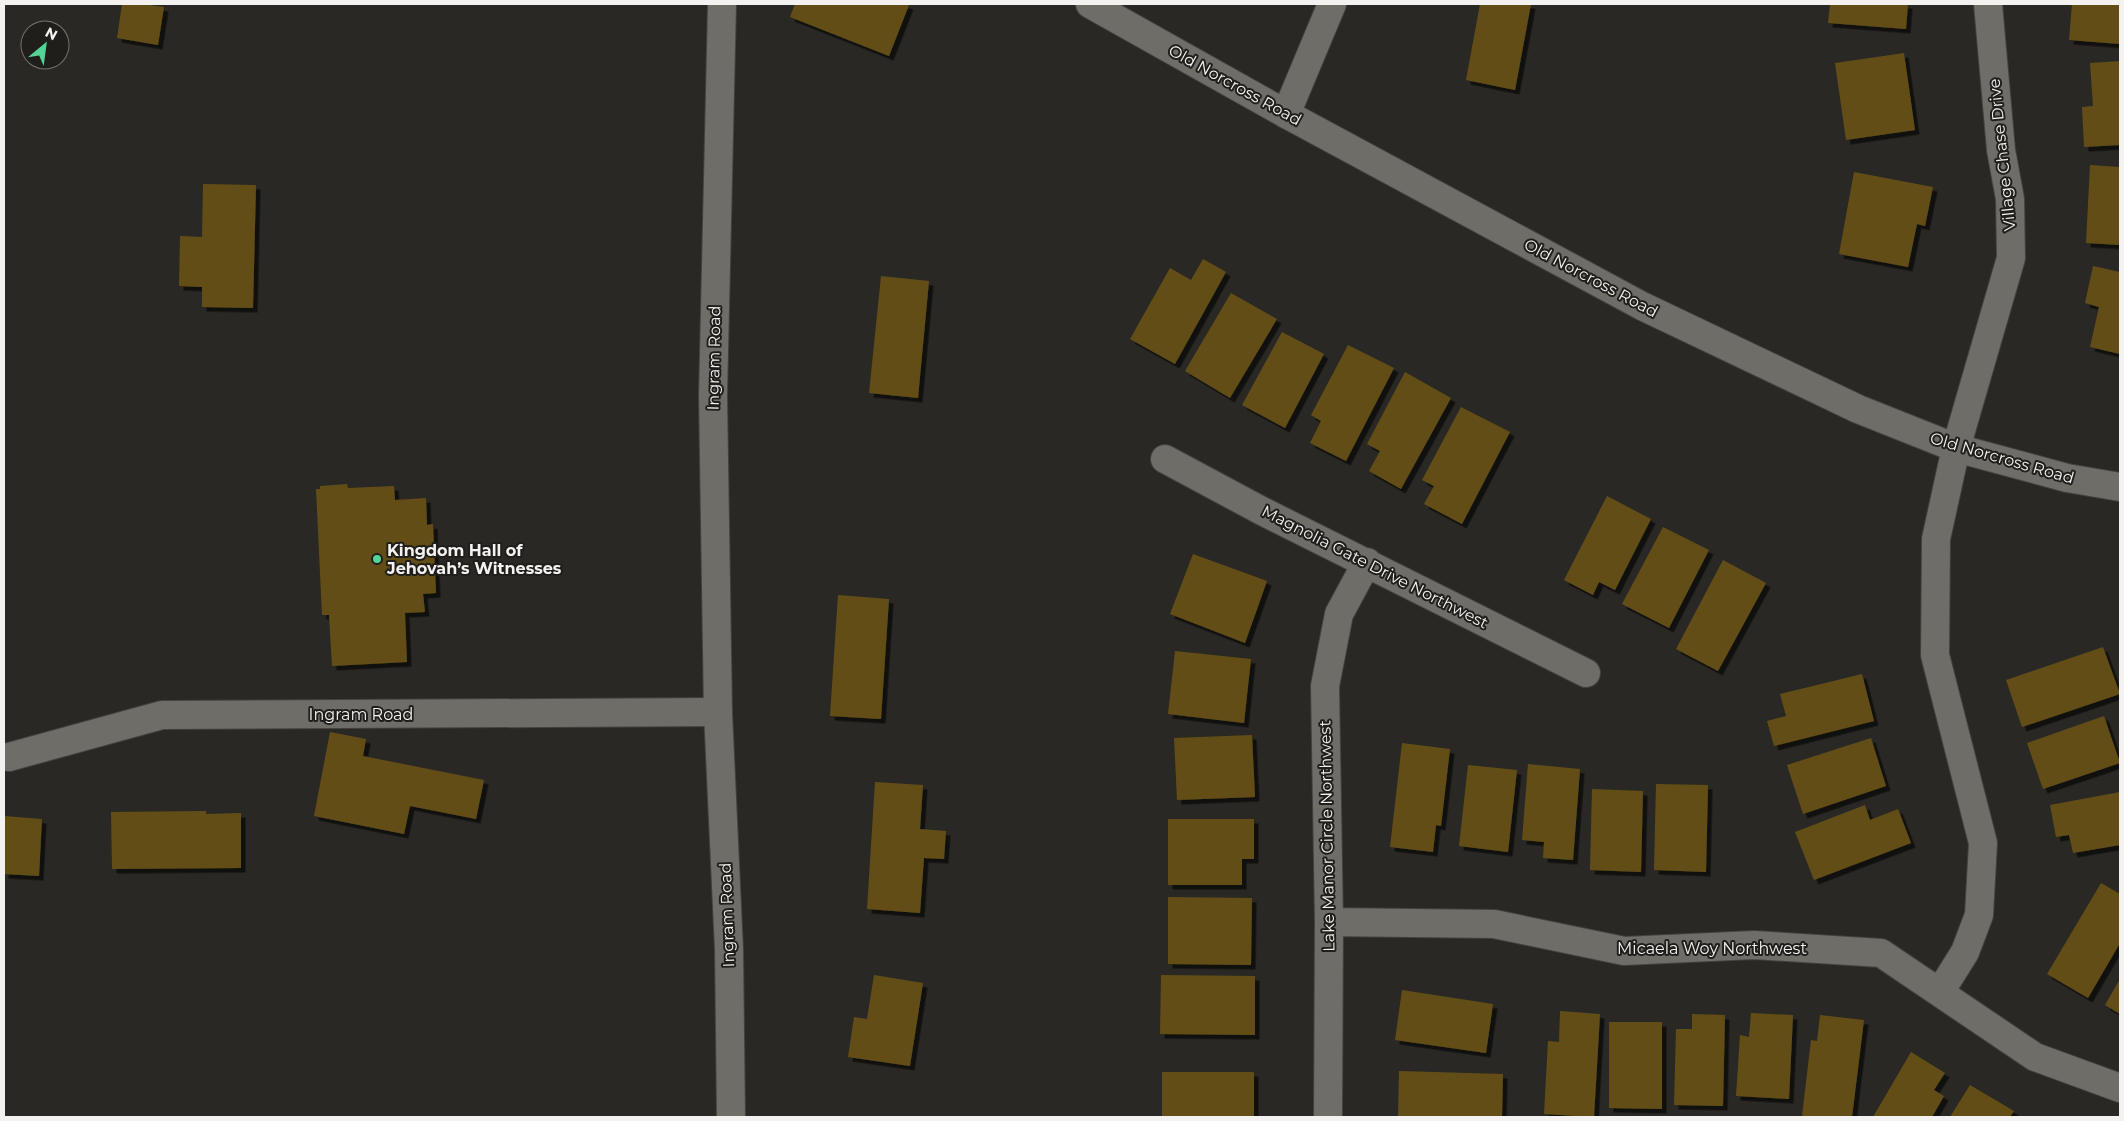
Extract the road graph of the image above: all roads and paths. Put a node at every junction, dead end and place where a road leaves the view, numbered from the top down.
1 (722, 4) edge
2 (1090, 4) edge
3 (1332, 4) edge
4 (1988, 4) edge
5 (1286, 114) junction
6 (1956, 448) junction
7 (1165, 459) dead end
8 (2120, 487) edge
9 (1367, 562) junction
10 (1586, 673) dead end
11 (718, 712) junction
12 (9, 757) dead end
13 (1328, 922) junction
14 (1940, 992) junction
15 (2120, 1088) edge
16 (731, 1117) edge
17 (1328, 1117) edge

1 - 11 street, Ingram Road
2 - 5 street, Old Norcross Road
3 - 5 street
4 - 6 street, Village Chase Drive
5 - 6 street, Old Norcross Road
6 - 8 street, Old Norcross Road
6 - 14 street, Village Chase Drive
7 - 9 street, Magnolia Gate Drive Northwest
9 - 10 street, Magnolia Gate Drive Northwest
9 - 13 street, Lake Manor Circle Northwest
11 - 12 street, Ingram Road
11 - 16 street, Ingram Road
13 - 14 street, Micaela Woy Northwest
13 - 17 street, Lake Manor Circle Northwest
14 - 15 street, Micaela Woy Northwest

